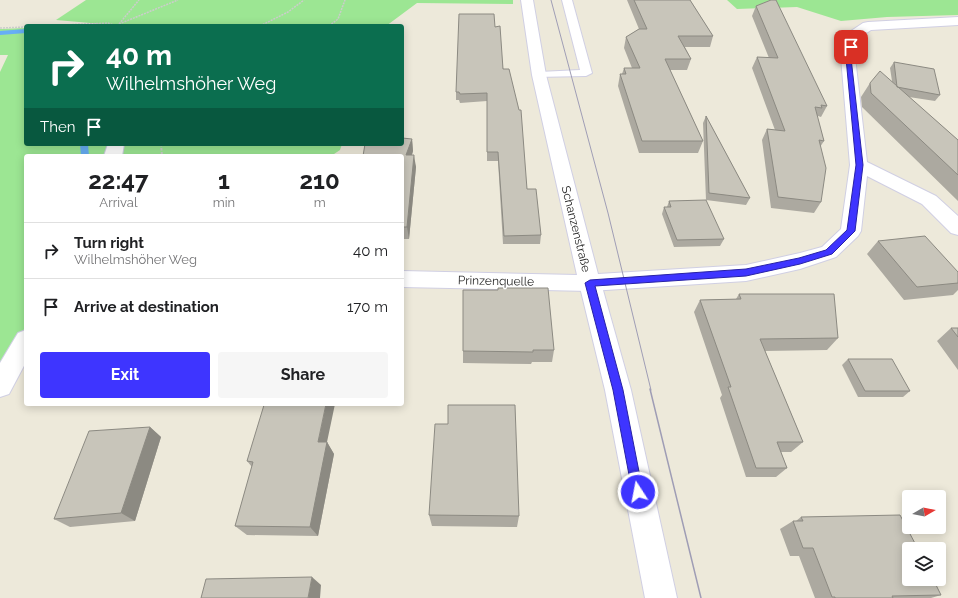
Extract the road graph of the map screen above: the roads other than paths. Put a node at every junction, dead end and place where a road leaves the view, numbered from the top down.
1 (527, 0) edge
2 (567, 0) edge
3 (958, 21) edge
4 (539, 75) junction
5 (859, 165) junction
6 (958, 228) edge
7 (404, 279) edge
8 (590, 283) junction
9 (24, 344) edge
10 (0, 386) edge
11 (661, 598) edge

1 - 4 street, Schanzenstraße
2 - 4 lane
3 - 5 street, Prinzenquelle
4 - 8 street, Schanzenstraße
5 - 6 street
5 - 8 street, Prinzenquelle
7 - 8 street, Prinzenquelle
8 - 11 street, Schanzenstraße
9 - 10 street

